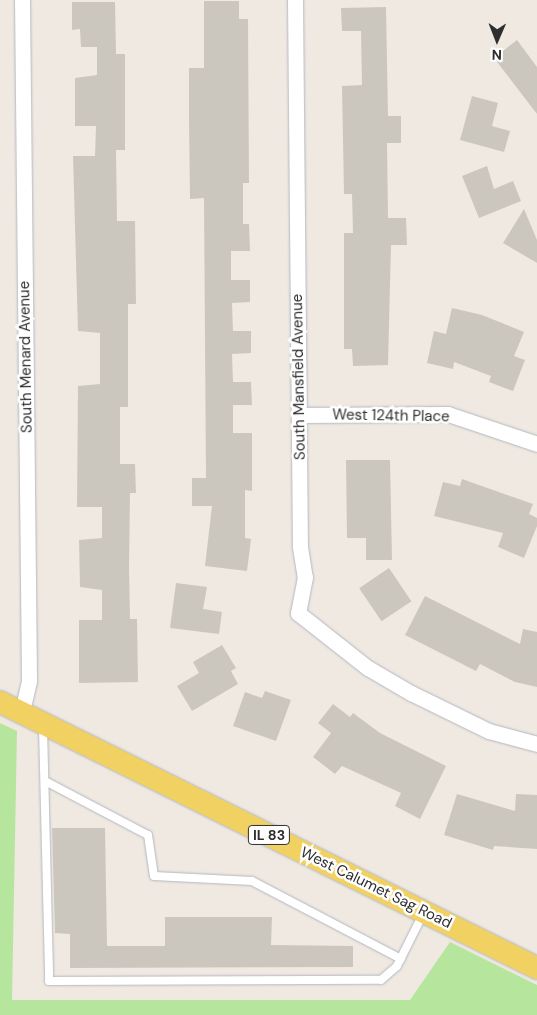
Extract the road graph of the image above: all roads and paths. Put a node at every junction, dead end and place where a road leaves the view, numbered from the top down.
1 (22, 0) edge
2 (295, 0) edge
3 (300, 415) junction
4 (537, 444) edge
5 (0, 702) edge
6 (22, 712) junction
7 (43, 723) junction
8 (537, 744) edge
9 (45, 781) junction
10 (424, 912) junction
11 (401, 958) junction
12 (537, 968) edge

1 - 6 street, South Menard Avenue
2 - 3 street, South Mansfield Avenue
3 - 4 street, West 124th Place
3 - 8 street, South Mansfield Avenue
5 - 6 main road, West Calumet Sag Road / IL 83
6 - 7 main road, West Calumet Sag Road / IL 83
7 - 9 lane
7 - 10 main road, West Calumet Sag Road / IL 83
9 - 11 lane
9 - 11 lane
10 - 11 lane
10 - 12 main road, West Calumet Sag Road / IL 83

